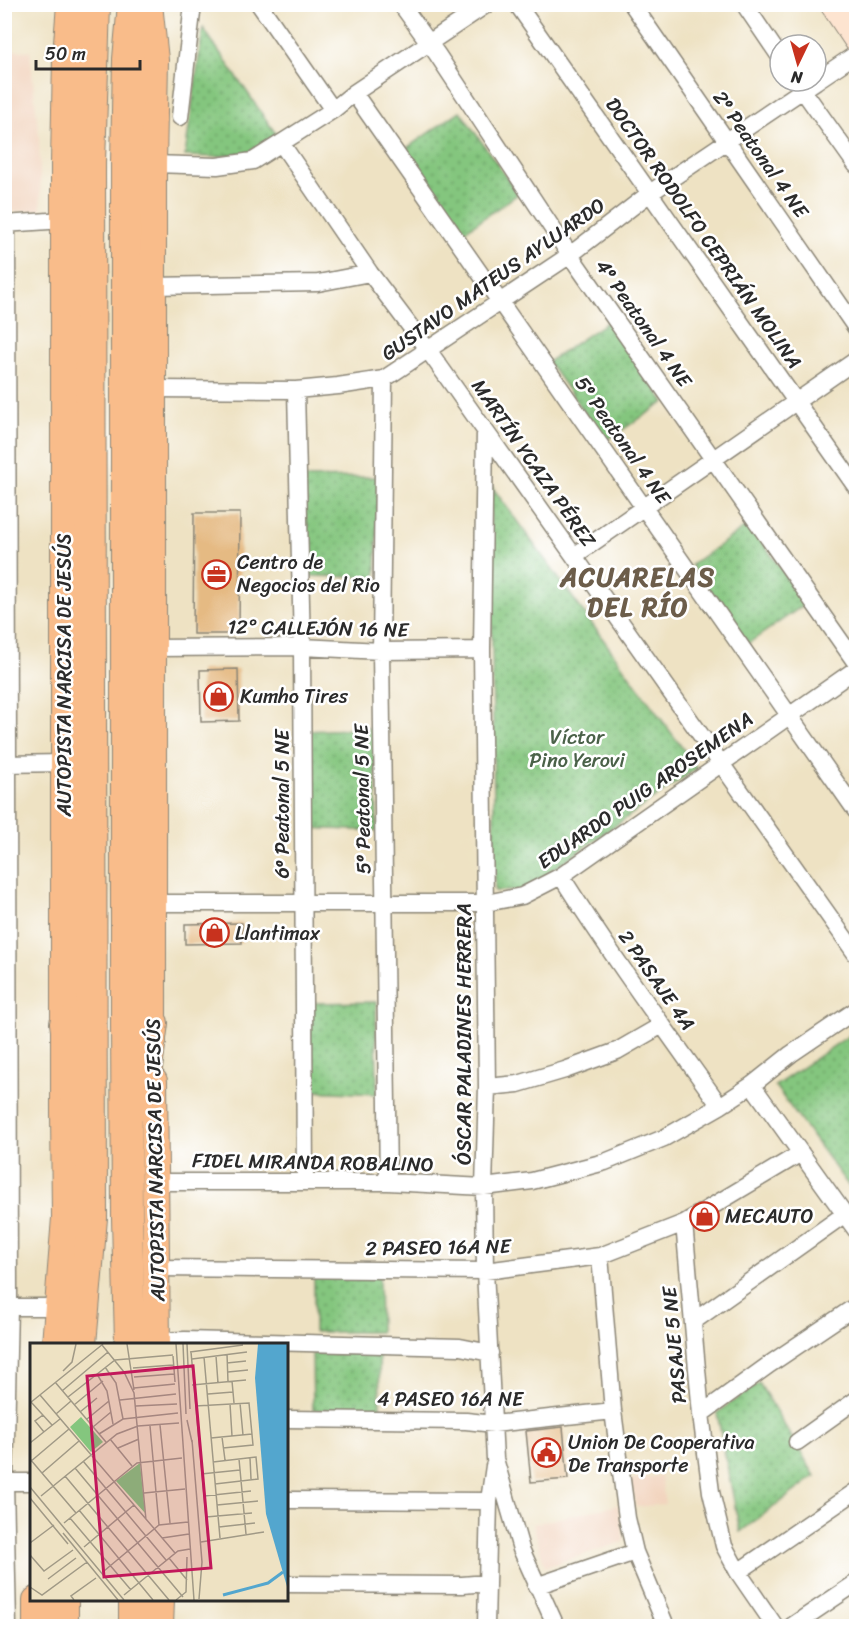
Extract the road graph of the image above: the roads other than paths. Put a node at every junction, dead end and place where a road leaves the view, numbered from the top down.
1 (70, 4) edge
2 (95, 4) edge
3 (133, 4) edge
4 (149, 4) edge
5 (194, 4) edge
6 (259, 4) edge
7 (401, 4) edge
8 (487, 4) edge
9 (517, 4) edge
10 (632, 4) edge
11 (744, 4) edge
12 (832, 4) edge
13 (768, 39) edge
14 (856, 40) edge
15 (430, 44) junction
16 (856, 54) edge
17 (828, 71) edge
18 (354, 93) junction
19 (794, 93) edge
20 (814, 93) edge
21 (333, 110) junction
22 (180, 117) dead end
23 (726, 141) junction
24 (281, 143) junction
25 (153, 164) junction
26 (856, 165) edge
27 (650, 193) junction
28 (64, 220) junction
29 (6, 224) edge
30 (570, 255) junction
31 (370, 273) junction
32 (153, 286) junction
33 (501, 302) junction
34 (856, 328) edge
35 (428, 350) junction
36 (856, 360) edge
37 (384, 379) junction
38 (153, 389) junction
39 (296, 390) junction
40 (797, 401) junction
41 (6, 411) edge
42 (484, 430) junction
43 (713, 459) junction
44 (856, 487) edge
45 (644, 507) junction
46 (574, 556) junction
47 (6, 586) edge
48 (302, 647) junction
49 (153, 648) junction
50 (482, 650) junction
51 (381, 651) junction
52 (856, 663) edge
53 (856, 669) edge
54 (790, 715) junction
55 (64, 763) junction
56 (6, 764) edge
57 (722, 764) junction
58 (856, 811) edge
59 (561, 876) junction
60 (153, 903) junction
61 (303, 903) junction
62 (486, 903) junction
63 (385, 904) junction
64 (6, 949) edge
65 (856, 954) edge
66 (856, 1011) edge
67 (64, 1023) junction
68 (153, 1023) junction
69 (662, 1025) junction
70 (752, 1085) junction
71 (487, 1087) junction
72 (720, 1106) junction
73 (7, 1123) edge
74 (801, 1153) junction
75 (154, 1182) junction
76 (305, 1182) junction
77 (388, 1182) junction
78 (484, 1187) junction
79 (92, 1202) junction
80 (127, 1203) junction
81 (845, 1214) junction
82 (684, 1223) junction
83 (856, 1230) edge
84 (600, 1256) junction
85 (157, 1269) junction
86 (485, 1271) junction
87 (856, 1306) edge
88 (7, 1307) edge
89 (58, 1307) junction
90 (693, 1321) junction
91 (55, 1343) edge
92 (81, 1343) edge
93 (148, 1343) edge
94 (490, 1353) junction
95 (856, 1400) edge
96 (613, 1411) junction
97 (701, 1414) junction
98 (288, 1419) edge
99 (494, 1424) junction
100 (797, 1442) dead end
101 (495, 1459) junction
102 (5, 1482) edge
103 (30, 1482) edge
104 (856, 1491) edge
105 (288, 1500) edge
106 (489, 1501) junction
107 (634, 1552) junction
108 (738, 1572) junction
109 (487, 1582) junction
110 (856, 1583) edge
111 (288, 1584) edge
112 (536, 1586) junction
113 (36, 1601) edge
114 (63, 1601) edge
115 (134, 1601) edge
116 (161, 1601) edge
117 (8, 1626) edge
118 (36, 1626) edge
119 (63, 1626) edge
120 (134, 1626) edge
121 (160, 1626) edge
122 (486, 1626) edge
123 (556, 1626) edge
124 (666, 1626) edge
125 (775, 1626) edge
126 (792, 1626) edge

1 - 28 main road, AUTOPISTA NARCISA DE JESÚS
2 - 79 highway, AUTOPISTA NARCISA DE JESÚS
3 - 80 highway, AUTOPISTA NARCISA DE JESÚS
4 - 25 main road, AUTOPISTA NARCISA DE JESÚS
5 - 22 street
6 - 21 street
7 - 15 street, 4º Peatonal 4 NE
8 - 15 street
9 - 27 street, DOCTOR RODOLFO CEPRIÁN MOLINA
10 - 23 street, 2º Peatonal 4 NE
11 - 13 street
12 - 14 street
15 - 18 street
15 - 30 street, 4º Peatonal 4 NE
16 - 17 street, GUSTAVO MATEUS AYLUARDO
18 - 21 street
18 - 33 street, 5º Peatonal 4 NE
19 - 23 street, GUSTAVO MATEUS AYLUARDO
20 - 26 street
21 - 24 street
23 - 27 street, GUSTAVO MATEUS AYLUARDO
23 - 34 street, 2º Peatonal 4 NE
24 - 25 street
24 - 31 street, MARTÍN YCAZA PÉREZ
25 - 32 main road, AUTOPISTA NARCISA DE JESÚS
27 - 30 street, GUSTAVO MATEUS AYLUARDO
27 - 40 street, DOCTOR RODOLFO CEPRIÁN MOLINA
28 - 29 street
28 - 55 main road, AUTOPISTA NARCISA DE JESÚS
29 - 41 street
30 - 33 street, GUSTAVO MATEUS AYLUARDO
30 - 43 street, 4º Peatonal 4 NE
31 - 32 street
31 - 35 street, MARTÍN YCAZA PÉREZ
32 - 38 main road, AUTOPISTA NARCISA DE JESÚS
33 - 35 street, GUSTAVO MATEUS AYLUARDO
33 - 45 street, 5º Peatonal 4 NE
35 - 37 street, GUSTAVO MATEUS AYLUARDO
35 - 42 street, MARTÍN YCAZA PÉREZ
36 - 40 street
37 - 39 street, GUSTAVO MATEUS AYLUARDO
37 - 51 street, 5º Peatonal 5 NE
38 - 39 street, GUSTAVO MATEUS AYLUARDO
38 - 49 main road, AUTOPISTA NARCISA DE JESÚS
39 - 48 street, 6º Peatonal 5 NE
40 - 43 street
40 - 44 street, DOCTOR RODOLFO CEPRIÁN MOLINA
41 - 47 street
42 - 46 street, MARTÍN YCAZA PÉREZ
42 - 50 street, ÓSCAR PALADINES HERRERA
43 - 45 street
43 - 52 street, 4º Peatonal 4 NE
45 - 46 street
45 - 54 street, 5º Peatonal 4 NE
46 - 57 street, MARTÍN YCAZA PÉREZ
47 - 56 street
48 - 49 street, 12° CALLEJÓN 16 NE
48 - 51 street, 12° CALLEJÓN 16 NE
48 - 61 street, 6º Peatonal 5 NE
49 - 60 main road, AUTOPISTA NARCISA DE JESÚS
50 - 51 street, 12° CALLEJÓN 16 NE
50 - 62 street, ÓSCAR PALADINES HERRERA
51 - 63 street, 5º Peatonal 5 NE
53 - 54 street, EDUARDO PUIG AROSEMENA
54 - 57 street, EDUARDO PUIG AROSEMENA
54 - 58 street, 5º Peatonal 4 NE
55 - 56 street
55 - 67 main road, AUTOPISTA NARCISA DE JESÚS
56 - 64 street
57 - 59 street, EDUARDO PUIG AROSEMENA
57 - 65 street, MARTÍN YCAZA PÉREZ
59 - 62 street, EDUARDO PUIG AROSEMENA
59 - 69 street, 2 PASAJE 4A
60 - 61 street, EDUARDO PUIG AROSEMENA
60 - 68 main road, AUTOPISTA NARCISA DE JESÚS
61 - 63 street, EDUARDO PUIG AROSEMENA
61 - 76 street, 6º Peatonal 5 NE
62 - 63 street, EDUARDO PUIG AROSEMENA
62 - 71 street, ÓSCAR PALADINES HERRERA
63 - 77 street, 5º Peatonal 5 NE
64 - 73 street
66 - 70 street, FIDEL MIRANDA ROBALINO
67 - 79 highway
67 - 89 main road, AUTOPISTA NARCISA DE JESÚS
68 - 75 main road, AUTOPISTA NARCISA DE JESÚS
68 - 80 highway
69 - 71 street
69 - 72 street, 2 PASAJE 4A
70 - 72 street, FIDEL MIRANDA ROBALINO
70 - 74 street
71 - 78 street, ÓSCAR PALADINES HERRERA
72 - 78 street, FIDEL MIRANDA ROBALINO
73 - 88 street
74 - 81 street
74 - 82 street, 2 PASEO 16A NE
75 - 76 street, FIDEL MIRANDA ROBALINO
75 - 85 main road, AUTOPISTA NARCISA DE JESÚS
76 - 77 street, FIDEL MIRANDA ROBALINO
77 - 78 street, FIDEL MIRANDA ROBALINO
78 - 86 street, ÓSCAR PALADINES HERRERA
79 - 92 highway, AUTOPISTA NARCISA DE JESÚS
80 - 93 highway, AUTOPISTA NARCISA DE JESÚS
81 - 83 street
81 - 90 street
82 - 84 street, 2 PASEO 16A NE
82 - 90 street, PASAJE 5 NE
84 - 86 street, 2 PASEO 16A NE
84 - 96 street
85 - 86 street, 2 PASEO 16A NE
85 - 93 main road, AUTOPISTA NARCISA DE JESÚS
86 - 94 street, ÓSCAR PALADINES HERRERA
87 - 97 street
88 - 89 street
88 - 102 street
89 - 91 main road, AUTOPISTA NARCISA DE JESÚS
90 - 97 street, PASAJE 5 NE
93 - 94 street
94 - 99 street, ÓSCAR PALADINES HERRERA
95 - 100 street
96 - 99 street, 4 PASEO 16A NE
96 - 107 street
97 - 108 street, PASAJE 5 NE
98 - 99 street, 4 PASEO 16A NE
99 - 101 street, ÓSCAR PALADINES HERRERA
101 - 106 street
101 - 112 street, ÓSCAR PALADINES HERRERA
102 - 103 street
102 - 117 street
104 - 108 street
105 - 106 street
106 - 109 street
107 - 112 street
107 - 124 street
108 - 125 street, PASAJE 5 NE
109 - 111 street
109 - 122 street
110 - 126 street
112 - 123 street, ÓSCAR PALADINES HERRERA
113 - 118 main road
114 - 119 highway
115 - 120 highway
116 - 121 main road

